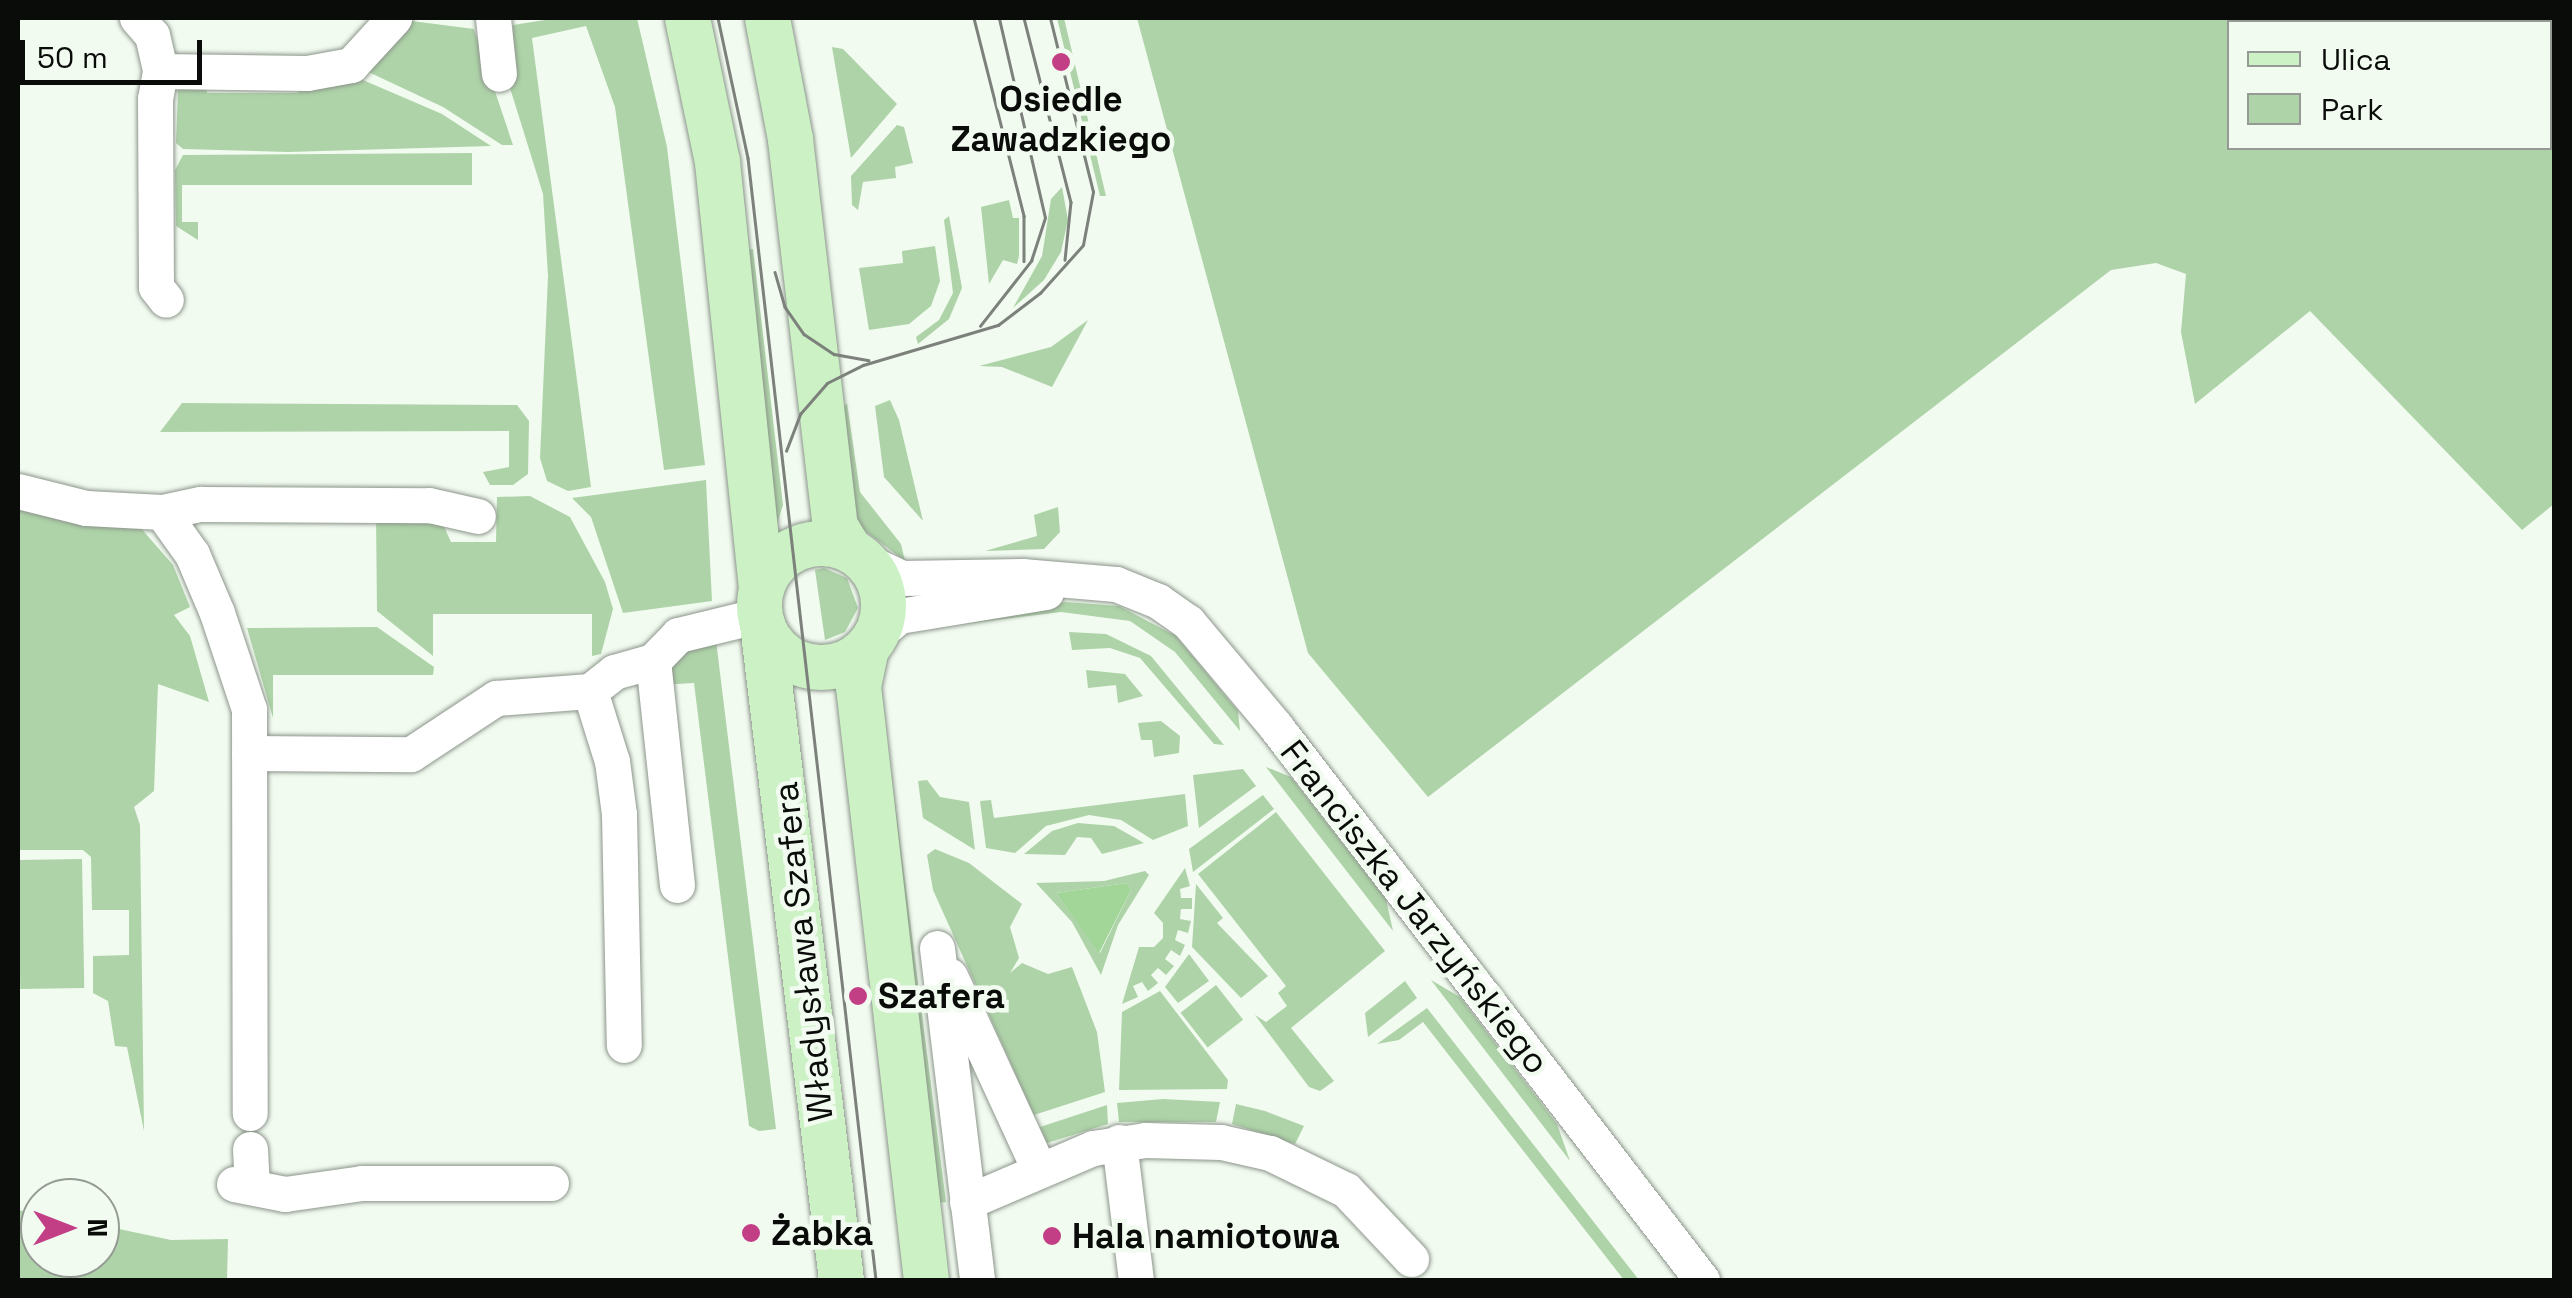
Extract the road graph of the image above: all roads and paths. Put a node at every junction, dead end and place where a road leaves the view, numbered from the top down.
1 (137, 18) edge
2 (394, 18) edge
3 (493, 18) edge
4 (687, 18) edge
5 (766, 18) edge
6 (160, 71) junction
7 (499, 74) dead end
8 (166, 300) dead end
9 (18, 491) edge
10 (162, 512) junction
11 (478, 516) dead end
12 (856, 554) junction
13 (1091, 582) junction
14 (761, 609) junction
15 (870, 642) junction
16 (653, 661) junction
17 (590, 691) junction
18 (249, 753) junction
19 (678, 885) dead end
20 (624, 1045) dead end
21 (250, 1113) dead end
22 (1120, 1142) junction
23 (1038, 1167) junction
24 (246, 1172) dead end
25 (550, 1183) dead end
26 (967, 1202) junction
27 (1411, 1259) dead end
28 (841, 1280) edge
29 (926, 1280) edge
30 (977, 1280) edge
31 (1136, 1280) edge
32 (1702, 1280) edge

1 - 6 street
2 - 6 street
3 - 7 street
4 - 14 main road, Władysława Szafera
5 - 12 main road
6 - 8 street
9 - 10 street
10 - 11 street
10 - 18 street
12 - 13 street, Franciszka Jarzyńskiego
12 - 14 main road
12 - 15 main road
13 - 15 street, Franciszka Jarzyńskiego
13 - 32 street, Franciszka Jarzyńskiego
14 - 15 main road
14 - 16 street
14 - 28 main road, Władysława Szafera
15 - 29 main road
16 - 17 street
16 - 19 street
17 - 18 street
17 - 20 street
18 - 21 street
22 - 23 street
22 - 27 street
22 - 31 street
23 - 26 street
23 - 26 street
24 - 25 street
26 - 30 street

